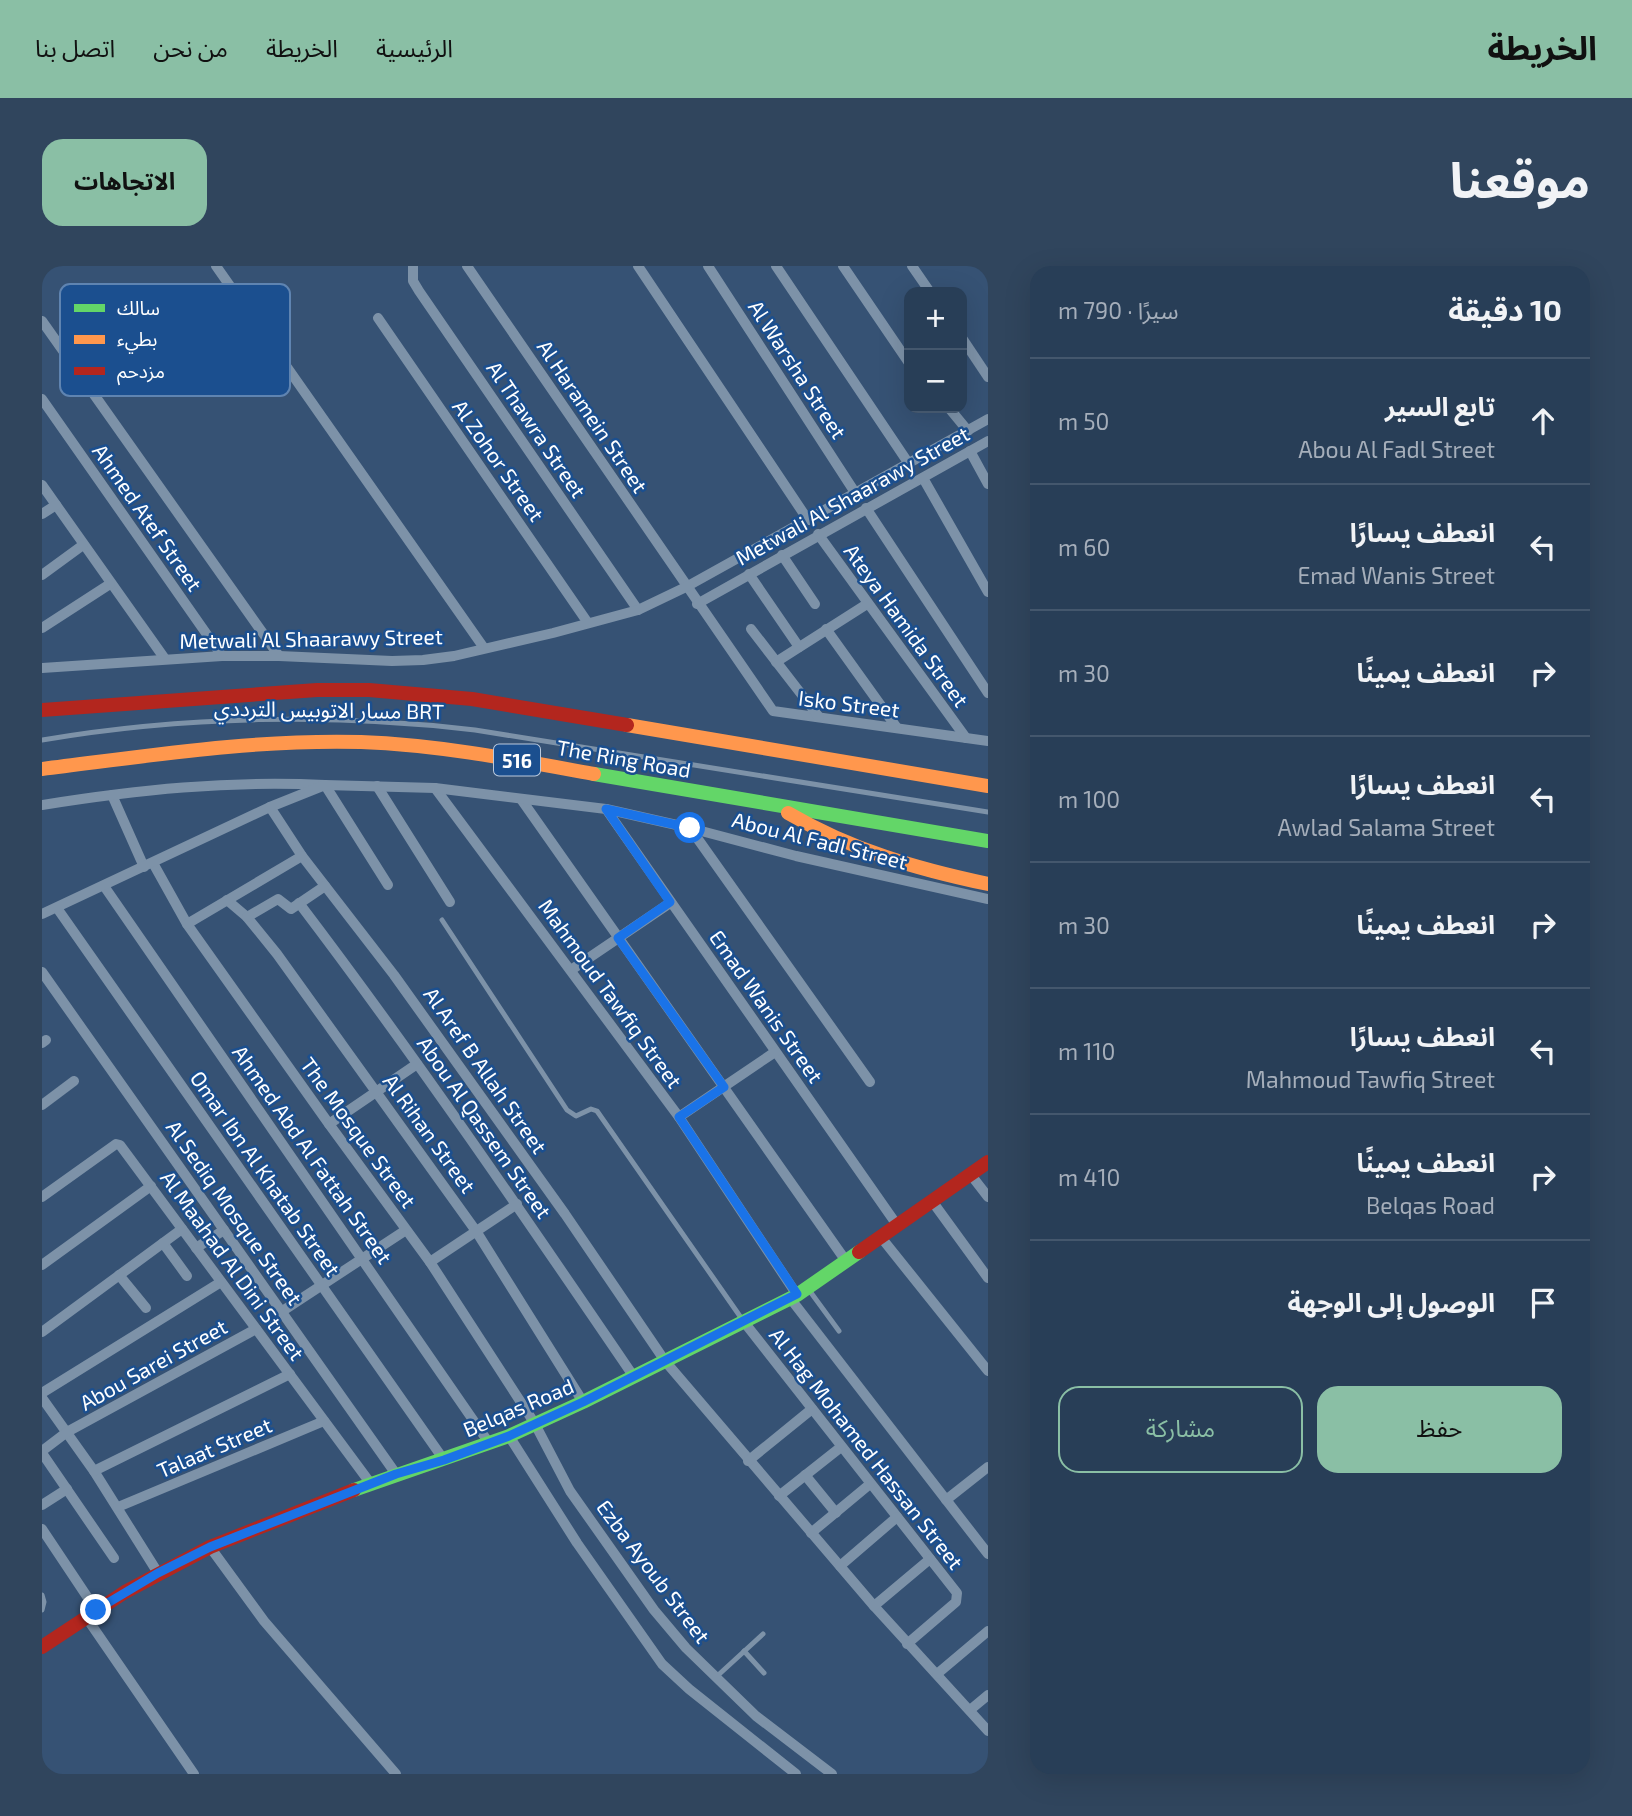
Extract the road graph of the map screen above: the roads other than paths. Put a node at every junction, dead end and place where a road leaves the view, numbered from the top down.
1 (216, 266) edge
2 (413, 266) edge
3 (467, 266) edge
4 (638, 266) edge
5 (708, 266) edge
6 (776, 266) edge
7 (843, 266) edge
8 (912, 266) edge
9 (229, 284) edge
10 (927, 287) edge
11 (378, 318) dead end
12 (42, 321) edge
13 (60, 346) edge
14 (967, 346) edge
15 (904, 356) edge
16 (290, 371) edge
17 (988, 377) edge
18 (95, 396) edge
19 (42, 399) edge
20 (953, 413) edge
21 (988, 419) edge
22 (968, 430) junction
23 (988, 441) edge
24 (970, 451) junction
25 (909, 464) junction
26 (922, 478) junction
27 (988, 484) edge
28 (42, 485) edge
29 (856, 494) junction
30 (56, 505) junction
31 (866, 508) junction
32 (42, 514) edge
33 (808, 520) junction
34 (818, 534) junction
35 (83, 545) junction
36 (782, 555) junction
37 (749, 574) junction
38 (42, 575) edge
39 (110, 583) junction
40 (686, 587) junction
41 (988, 592) edge
42 (697, 604) junction
43 (815, 604) dead end
44 (867, 604) junction
45 (638, 610) junction
46 (588, 623) junction
47 (42, 628) edge
48 (751, 629) dead end
49 (826, 629) junction
50 (799, 647) junction
51 (484, 648) junction
52 (222, 656) junction
53 (279, 656) junction
54 (165, 659) junction
55 (776, 662) junction
56 (42, 667) edge
57 (988, 693) edge
58 (42, 710) edge
59 (819, 717) junction
60 (897, 728) junction
61 (966, 738) junction
62 (42, 740) edge
63 (988, 741) edge
64 (42, 769) edge
65 (325, 785) junction
66 (377, 786) junction
67 (988, 786) edge
68 (435, 788) junction
69 (112, 795) junction
70 (521, 799) junction
71 (42, 805) edge
72 (270, 807) junction
73 (778, 807) junction
74 (606, 809) junction
75 (988, 812) edge
76 (690, 828) junction
77 (988, 841) edge
78 (302, 856) junction
79 (148, 865) junction
80 (988, 884) edge
81 (388, 885) dead end
82 (104, 886) junction
83 (325, 886) junction
84 (988, 899) edge
85 (227, 900) junction
86 (450, 902) dead end
87 (670, 902) junction
88 (299, 903) junction
89 (57, 908) junction
90 (42, 914) edge
91 (247, 917) junction
92 (442, 920) dead end
93 (187, 924) junction
94 (618, 938) junction
95 (571, 970) junction
96 (42, 972) edge
97 (775, 1052) junction
98 (417, 1064) junction
99 (74, 1081) dead end
100 (870, 1082) dead end
101 (724, 1087) junction
102 (376, 1092) junction
103 (42, 1105) edge
104 (679, 1117) junction
105 (329, 1124) junction
106 (988, 1162) edge
107 (971, 1175) junction
108 (150, 1186) junction
109 (42, 1197) edge
110 (988, 1197) edge
111 (932, 1201) junction
112 (517, 1204) junction
113 (897, 1225) junction
114 (182, 1228) junction
115 (224, 1230) junction
116 (406, 1230) junction
117 (476, 1231) junction
118 (880, 1236) junction
119 (163, 1242) junction
120 (196, 1248) junction
121 (362, 1259) junction
122 (846, 1261) junction
123 (430, 1262) junction
124 (42, 1265) edge
125 (120, 1275) junction
126 (187, 1276) dead end
127 (988, 1278) edge
128 (221, 1282) junction
129 (321, 1285) junction
130 (798, 1294) junction
131 (146, 1308) dead end
132 (281, 1312) junction
133 (744, 1322) junction
134 (256, 1329) junction
135 (839, 1331) dead end
136 (42, 1332) edge
137 (665, 1361) junction
138 (988, 1371) edge
139 (289, 1374) junction
140 (634, 1377) junction
141 (42, 1396) edge
142 (583, 1402) junction
143 (812, 1409) junction
144 (324, 1422) junction
145 (535, 1424) junction
146 (67, 1432) junction
147 (509, 1436) junction
148 (489, 1443) junction
149 (841, 1447) junction
150 (42, 1452) edge
151 (444, 1460) junction
152 (748, 1461) junction
153 (988, 1467) edge
154 (94, 1471) junction
155 (396, 1474) junction
156 (805, 1475) junction
157 (371, 1485) junction
158 (870, 1485) junction
159 (67, 1489) junction
160 (779, 1496) junction
161 (946, 1500) junction
162 (42, 1505) edge
163 (118, 1507) junction
164 (836, 1513) junction
165 (897, 1517) junction
166 (42, 1529) edge
167 (811, 1533) junction
168 (210, 1547) junction
169 (988, 1554) edge
170 (114, 1558) dead end
171 (930, 1559) junction
172 (840, 1566) junction
173 (158, 1573) junction
174 (42, 1595) edge
175 (874, 1606) junction
176 (42, 1610) edge
177 (91, 1613) junction
178 (988, 1631) edge
179 (763, 1634) dead end
180 (43, 1643) edge
181 (907, 1644) junction
182 (744, 1651) junction
183 (764, 1673) dead end
184 (937, 1674) junction
185 (715, 1678) junction
186 (988, 1695) edge
187 (970, 1710) junction
188 (988, 1731) edge
189 (194, 1774) edge
190 (396, 1774) edge
191 (796, 1774) edge
192 (832, 1774) edge

1 - 9 street
2 - 45 street, Al Thawra Street
3 - 40 street, Al Haramein Street
4 - 33 street
5 - 29 street, Al Warsha Street
6 - 25 street
7 - 15 street
8 - 10 street
11 - 46 street, Al Zohor Street
12 - 13 street
14 - 17 street
16 - 51 street
18 - 53 street
19 - 52 street, Ahmed Atef Street
20 - 22 street
21 - 22 street, Metwali Al Shaarawy Street
22 - 25 street, Metwali Al Shaarawy Street
23 - 24 street, Metwali Al Shaarawy Street
24 - 26 street, Metwali Al Shaarawy Street
24 - 27 street
25 - 29 street, Metwali Al Shaarawy Street
26 - 31 street, Metwali Al Shaarawy Street
26 - 41 street
28 - 30 street
29 - 33 street, Metwali Al Shaarawy Street
30 - 32 street
30 - 35 street
31 - 34 street, Metwali Al Shaarawy Street
31 - 57 street
33 - 40 street, Metwali Al Shaarawy Street
34 - 36 street, Metwali Al Shaarawy Street
34 - 44 street, Ateya Hamida Street
35 - 38 street
35 - 39 street
36 - 37 street, Metwali Al Shaarawy Street
36 - 43 street
37 - 42 street, Metwali Al Shaarawy Street
37 - 50 street
39 - 47 street
39 - 54 street
40 - 42 street, Isko Street
40 - 45 street, Metwali Al Shaarawy Street
42 - 59 street, Isko Street
44 - 49 street
44 - 61 street, Ateya Hamida Street
45 - 46 street, Metwali Al Shaarawy Street
46 - 51 street, Metwali Al Shaarawy Street
48 - 55 street
49 - 50 street
49 - 60 street
50 - 55 street
51 - 53 street, Metwali Al Shaarawy Street
52 - 53 street, Metwali Al Shaarawy Street
52 - 54 street, Metwali Al Shaarawy Street
54 - 56 street, Metwali Al Shaarawy Street
55 - 59 street
58 - 67 main road, The Ring Road
59 - 60 street, Isko Street
60 - 61 street, Isko Street
61 - 63 street, Isko Street
62 - 75 lane, مسار الاتوبيس الترددي BRT
64 - 73 main road, The Ring Road / 516
65 - 66 street, Abou Al Fadl Street
65 - 69 street, Abou Al Fadl Street
65 - 72 street
65 - 81 street
66 - 68 street, Abou Al Fadl Street
66 - 86 street
68 - 70 street, Abou Al Fadl Street
68 - 95 street, Mahmoud Tawfiq Street
69 - 71 street, Abou Al Fadl Street
69 - 79 street, The Mosque Street
70 - 74 street, Abou Al Fadl Street
70 - 94 street
72 - 78 street, Al Aref B Allah Street
72 - 79 street
73 - 77 main road, The Ring Road / 516
73 - 80 main road
74 - 76 street, Abou Al Fadl Street
74 - 87 street, Emad Wanis Street
76 - 84 street, Abou Al Fadl Street
76 - 100 street
78 - 83 street, Al Aref B Allah Street
78 - 85 street
79 - 82 street
79 - 93 street, The Mosque Street
82 - 89 street
82 - 121 street, Ahmed Abd Al Fattah Street
83 - 88 street
83 - 137 street, Al Aref B Allah Street
85 - 91 street, Al Rihan Street
85 - 93 street
87 - 94 street
87 - 97 street, Emad Wanis Street
88 - 91 street
88 - 98 street, Abou Al Qassem Street
89 - 90 street
89 - 129 street, Omar Ibn Al Khatab Street
91 - 102 street, Al Rihan Street
92 - 133 lane
93 - 105 street, The Mosque Street
94 - 95 street
94 - 101 street
95 - 104 street, Mahmoud Tawfiq Street
96 - 115 street, Al Sediq Mosque Street
97 - 101 street
97 - 113 street, Emad Wanis Street
98 - 102 street
98 - 112 street, Abou Al Qassem Street
99 - 103 street
101 - 104 street
101 - 122 street
102 - 105 street
102 - 117 street, Al Rihan Street
104 - 130 street, Mahmoud Tawfiq Street
105 - 116 street, The Mosque Street
106 - 107 main road, Belqas Road
107 - 110 street
107 - 111 main road, Belqas Road
108 - 109 street, Al Maahad Al Dini Street
108 - 114 street, Al Maahad Al Dini Street
108 - 124 street
111 - 113 main road, Belqas Road
111 - 127 street
112 - 117 street
112 - 140 street, Abou Al Qassem Street
113 - 118 main road, Belqas Road
114 - 119 street
114 - 120 street, Al Maahad Al Dini Street
115 - 120 street
115 - 132 street, Al Sediq Mosque Street
116 - 121 street
116 - 123 street, The Mosque Street
117 - 123 street
117 - 142 street, Al Rihan Street
118 - 122 main road, Belqas Road
118 - 138 street
119 - 125 street
119 - 126 street
120 - 128 street, Al Maahad Al Dini Street
121 - 129 street
121 - 148 street, Ahmed Abd Al Fattah Street
122 - 130 main road, Belqas Road
123 - 145 street, The Mosque Street
125 - 131 street
125 - 136 street
128 - 134 street, Al Maahad Al Dini Street
128 - 141 street
129 - 132 street
129 - 151 street, Omar Ibn Al Khatab Street
130 - 133 main road, Belqas Road
130 - 135 lane
130 - 161 street
132 - 155 street, Al Sediq Mosque Street
133 - 137 main road, Belqas Road
133 - 143 street, Al Hag Mohamed Hassan Street
134 - 139 street, Al Maahad Al Dini Street
134 - 146 street, Abou Sarei Street
137 - 140 main road, Belqas Road
137 - 152 street, Al Aref B Allah Street
139 - 144 street, Al Maahad Al Dini Street
139 - 154 street
140 - 142 main road, Belqas Road
141 - 146 street
142 - 145 main road, Belqas Road
143 - 149 street, Al Hag Mohamed Hassan Street
143 - 152 street
144 - 157 street, Al Maahad Al Dini Street
144 - 163 street, Talaat Street
145 - 147 main road, Belqas Road
145 - 185 street, Ezba Ayoub Street
146 - 150 street, Abou Sarei Street
146 - 154 street
147 - 148 main road, Belqas Road
147 - 191 street
148 - 151 main road, Belqas Road
149 - 156 street
149 - 158 street, Al Hag Mohamed Hassan Street
150 - 159 street
151 - 155 main road, Belqas Road
152 - 160 street, Al Aref B Allah Street
153 - 161 street
154 - 163 street
155 - 157 main road, Belqas Road
156 - 160 street
156 - 164 street
157 - 168 main road, Belqas Road
158 - 164 street
158 - 165 street, Al Hag Mohamed Hassan Street
159 - 162 street
159 - 170 street
160 - 167 street, Al Aref B Allah Street
161 - 169 street
163 - 173 street
164 - 167 street
165 - 171 street, Al Hag Mohamed Hassan Street
165 - 172 street
166 - 177 street
167 - 172 street, Al Aref B Allah Street
168 - 173 main road, Belqas Road
168 - 190 street
171 - 175 street
171 - 181 street, Al Hag Mohamed Hassan Street
172 - 175 street, Al Aref B Allah Street
173 - 177 main road, Belqas Road
174 - 176 lane
175 - 181 street, Al Aref B Allah Street
177 - 180 main road, Belqas Road
177 - 189 street
178 - 184 street
179 - 182 lane
181 - 184 street, Al Aref B Allah Street
182 - 183 lane
182 - 185 lane
184 - 187 street, Al Aref B Allah Street
185 - 192 street, Ezba Ayoub Street
186 - 187 street
187 - 188 street, Al Aref B Allah Street

